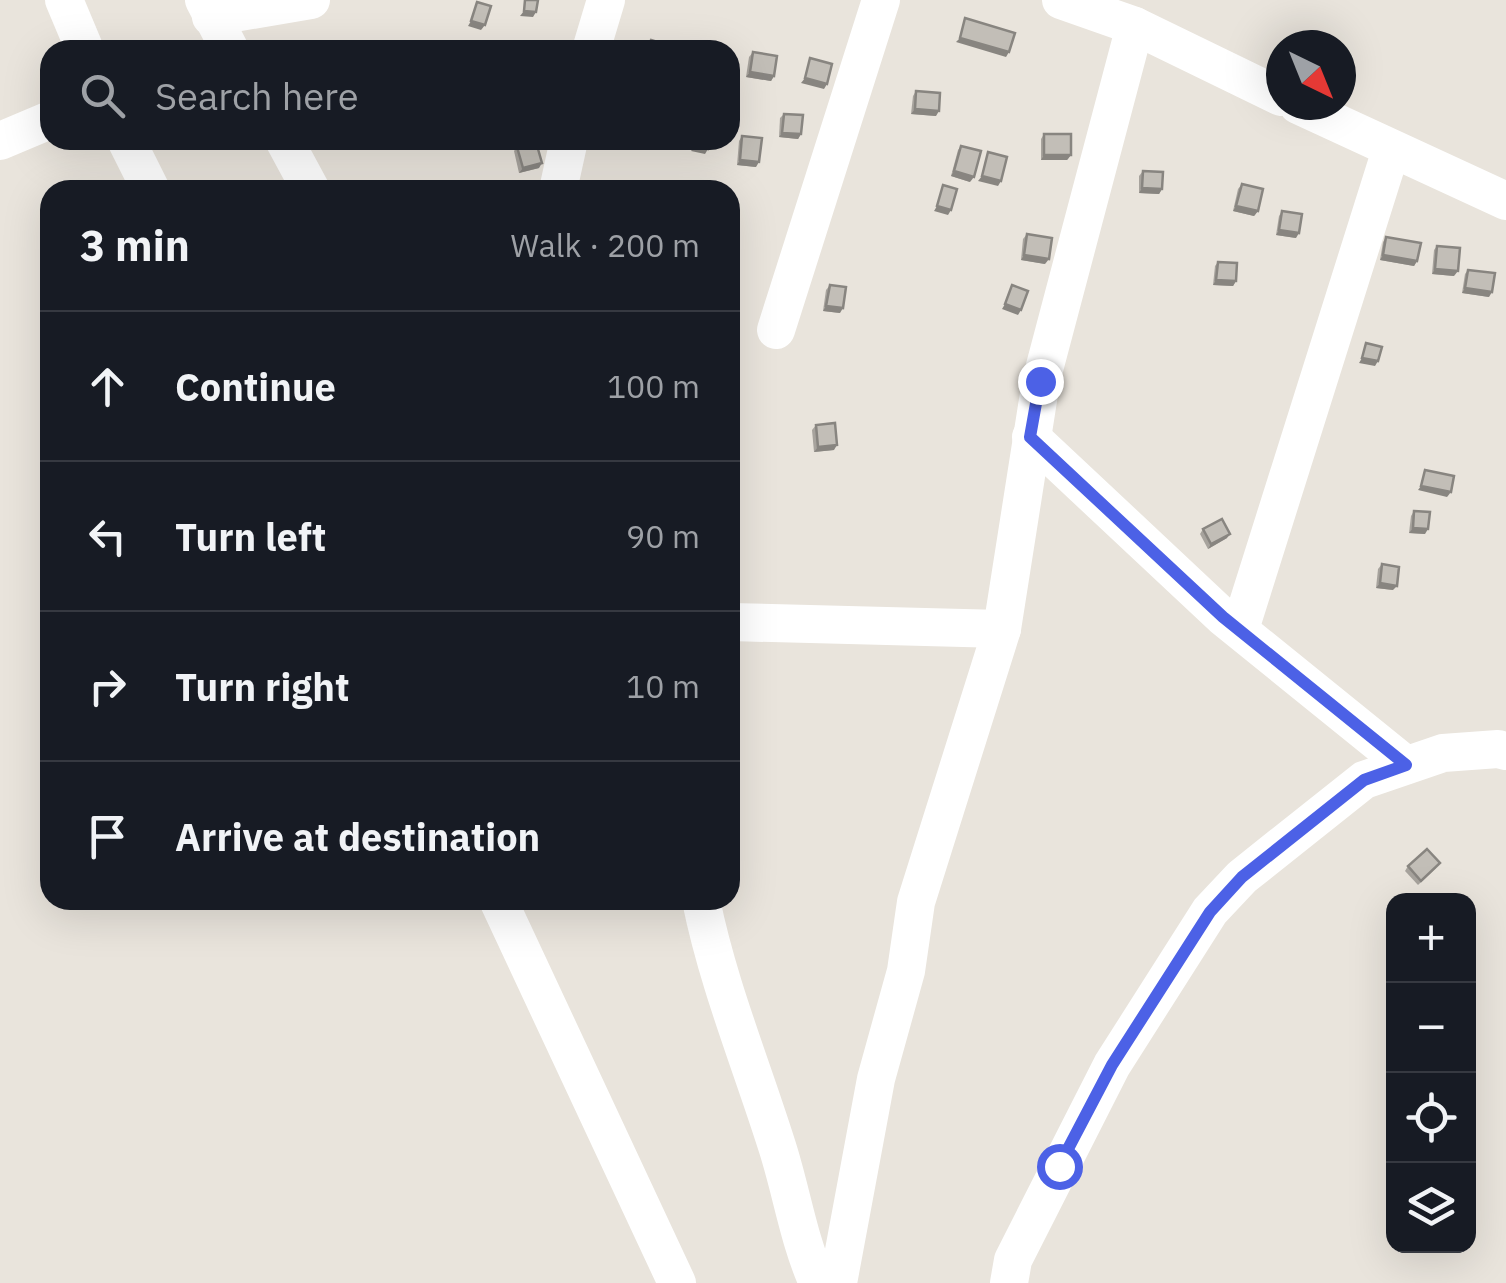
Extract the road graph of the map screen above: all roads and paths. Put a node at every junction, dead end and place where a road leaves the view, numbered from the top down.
1 (64, 0) edge
2 (311, 0) edge
3 (606, 0) edge
4 (881, 0) edge
5 (1061, 0) edge
6 (207, 8) edge
7 (1136, 26) junction
8 (81, 40) edge
9 (225, 40) edge
10 (593, 40) edge
11 (1266, 90) edge
12 (1329, 120) edge
13 (40, 124) edge
14 (0, 141) edge
15 (131, 150) edge
16 (289, 150) edge
17 (567, 150) edge
18 (1390, 150) junction
19 (146, 180) edge
20 (306, 180) edge
21 (560, 180) edge
22 (1506, 200) edge
23 (776, 330) dead end
24 (1030, 437) junction
25 (740, 622) edge
26 (1002, 628) junction
27 (1240, 628) junction
28 (1503, 738) edge
29 (1406, 765) junction
30 (503, 910) edge
31 (703, 910) edge
32 (678, 1283) edge
33 (818, 1283) edge
34 (838, 1283) edge
35 (1009, 1283) edge

1 - 8 street
2 - 6 street
3 - 10 street
4 - 23 street
5 - 7 street
6 - 9 street
7 - 11 street
7 - 24 street
12 - 18 street
13 - 14 street
15 - 19 street
16 - 20 street
17 - 21 street
18 - 22 street
18 - 27 street
24 - 26 street
24 - 27 street
25 - 26 street
26 - 34 street
27 - 29 street
28 - 29 street
29 - 35 street
30 - 32 street
31 - 33 street

